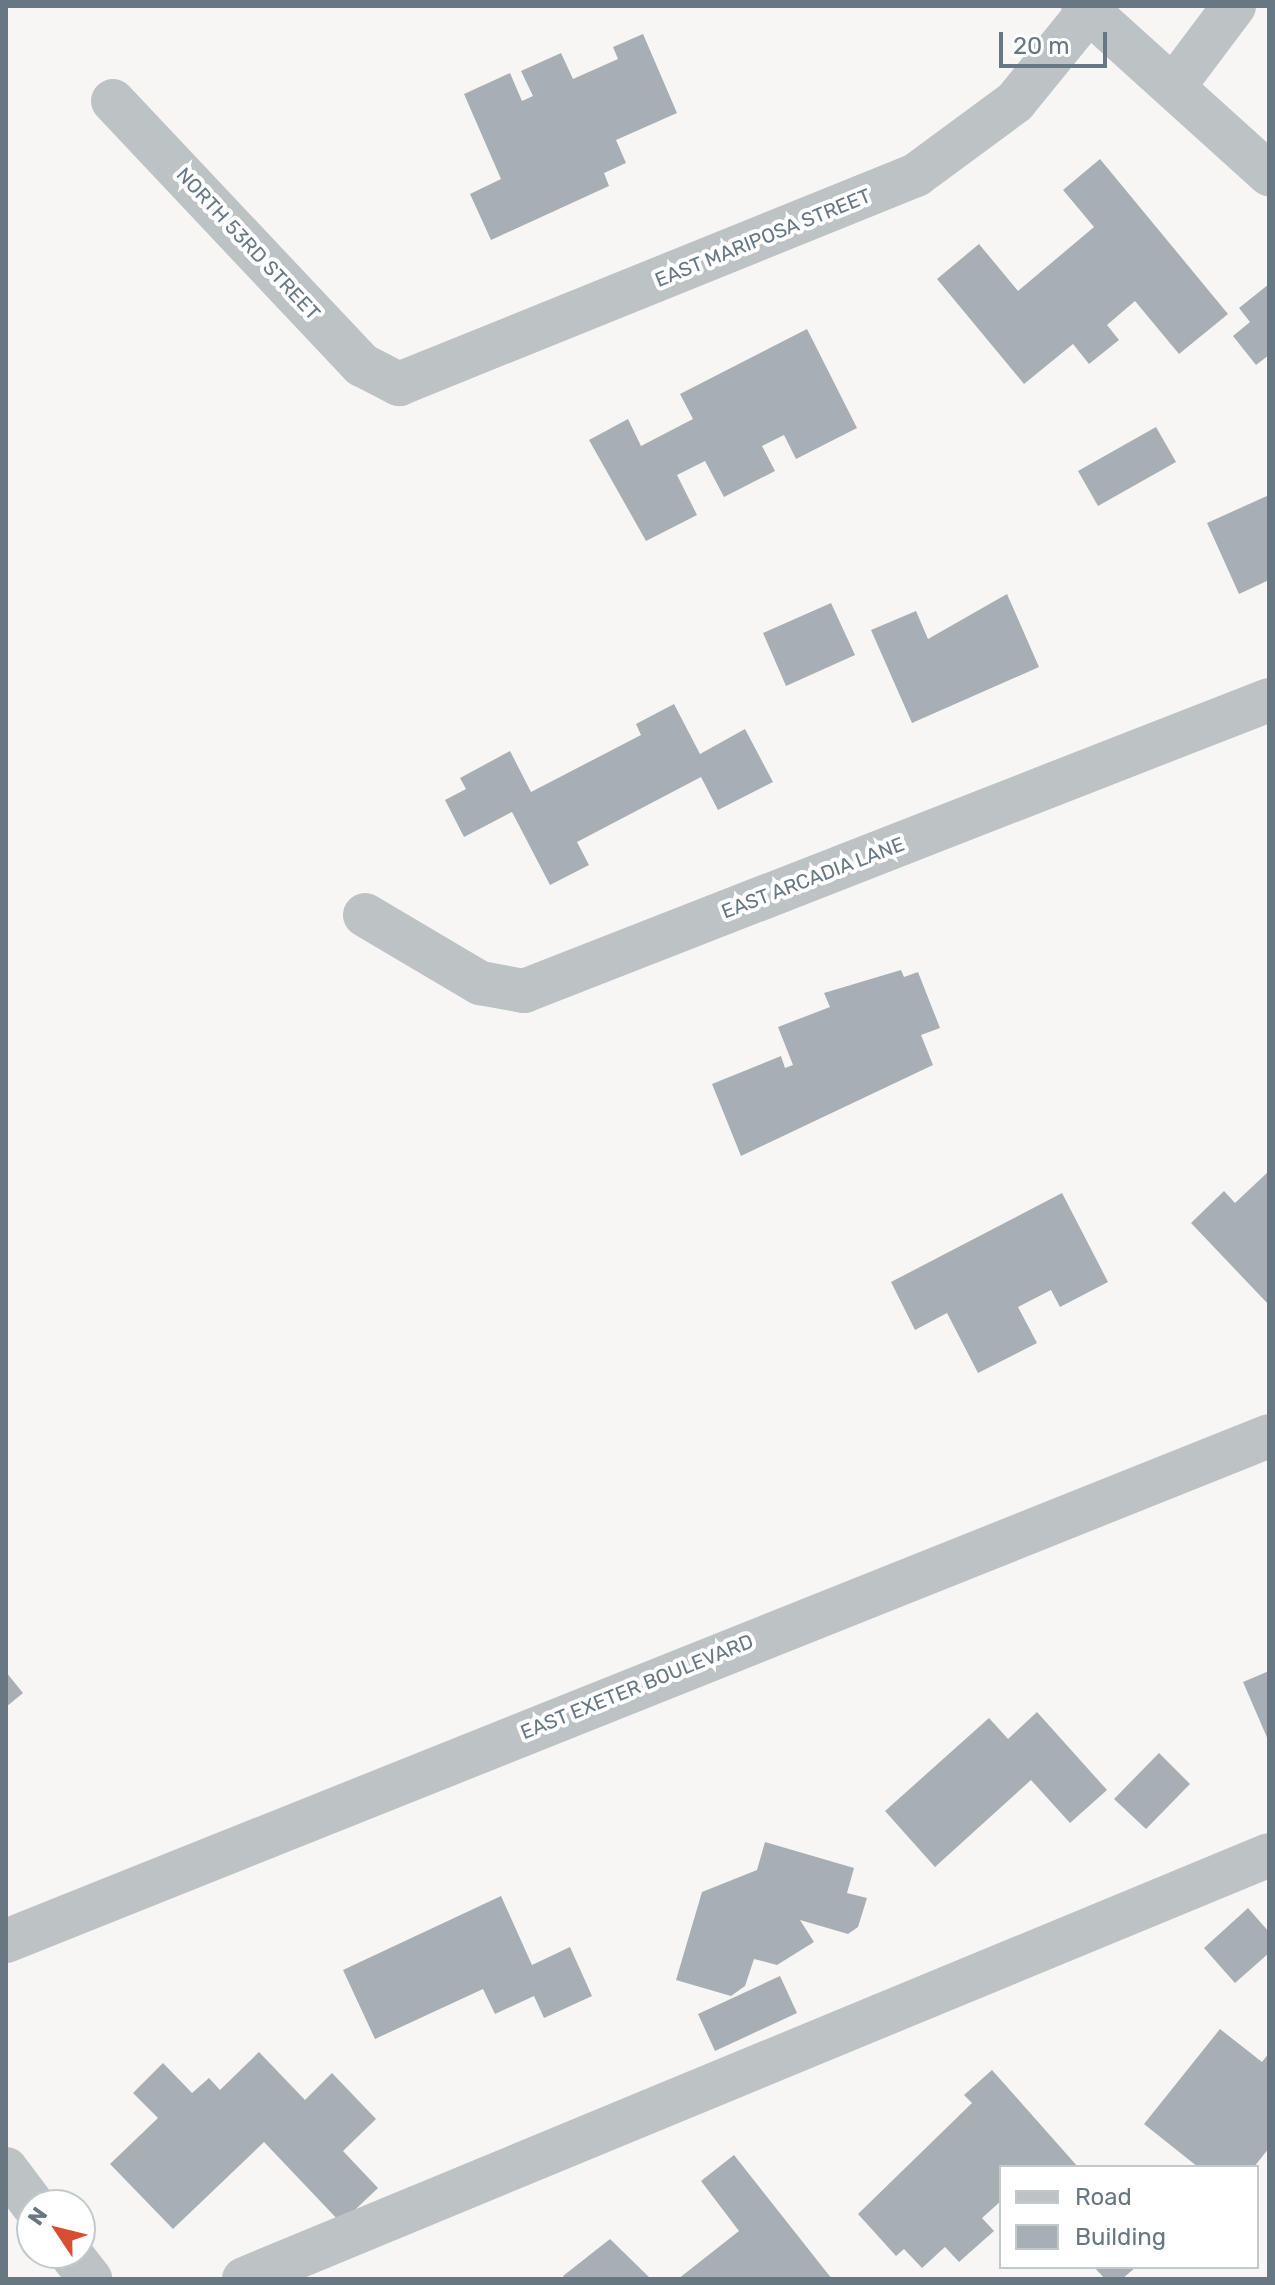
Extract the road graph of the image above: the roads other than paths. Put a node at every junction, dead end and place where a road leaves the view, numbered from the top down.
1 (1234, 6) edge
2 (1086, 9) edge
3 (1174, 86) junction
4 (113, 101) dead end
5 (1269, 174) edge
6 (385, 383) joint
7 (1269, 700) edge
8 (365, 915) dead end
9 (1269, 1436) edge
10 (1269, 1855) edge
11 (6, 1941) edge
12 (6, 2169) edge
13 (21, 2189) edge
14 (244, 2279) edge

1 - 3 street
2 - 3 street
2 - 6 street, EAST MARIPOSA STREET
3 - 5 street
4 - 6 street, NORTH 53RD STREET
7 - 8 street, EAST ARCADIA LANE
9 - 11 street, EAST EXETER BOULEVARD
10 - 14 street
12 - 13 street

